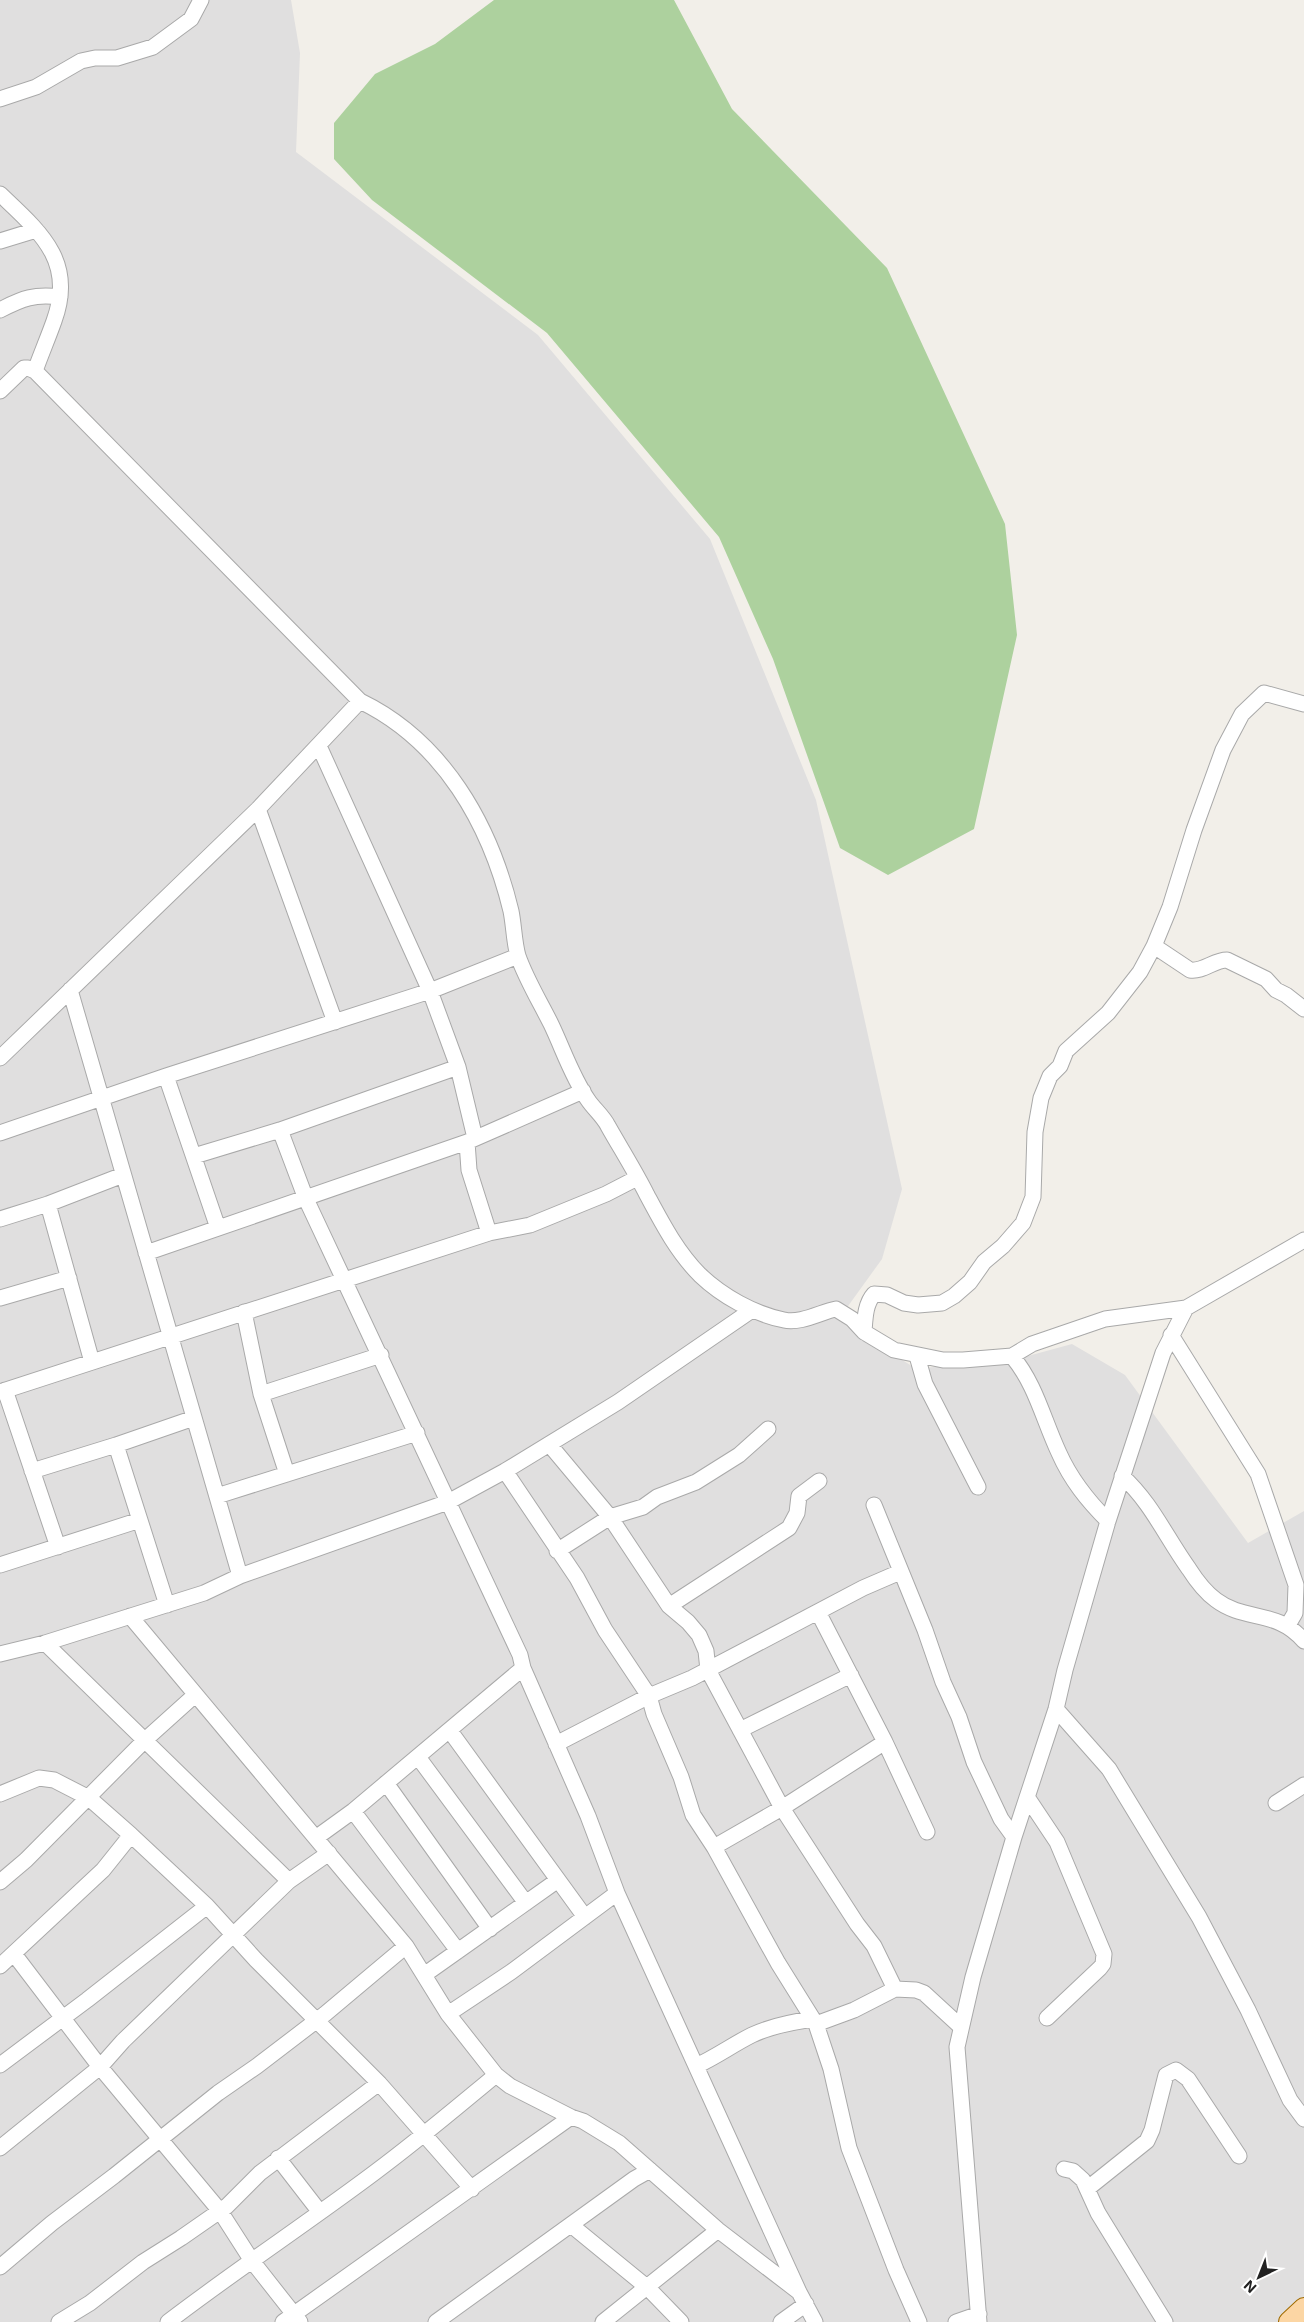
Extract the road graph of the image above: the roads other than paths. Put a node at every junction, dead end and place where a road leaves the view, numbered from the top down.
1 (200, 0) edge
2 (0, 99) edge
3 (0, 194) edge
4 (36, 230) junction
5 (0, 241) edge
6 (60, 297) junction
7 (0, 310) edge
8 (35, 371) junction
9 (0, 390) edge
10 (360, 701) junction
11 (1304, 704) edge
12 (319, 746) junction
13 (258, 809) junction
14 (1154, 946) junction
15 (518, 956) junction
16 (70, 990) junction
17 (430, 991) junction
18 (1304, 1009) edge
19 (335, 1022) junction
20 (0, 1058) edge
21 (458, 1067) junction
22 (166, 1076) junction
23 (583, 1091) junction
24 (101, 1098) junction
25 (280, 1130) junction
26 (0, 1133) edge
27 (471, 1140) junction
28 (194, 1156) junction
29 (123, 1175) junction
30 (638, 1178) junction
31 (306, 1199) junction
32 (48, 1204) junction
33 (0, 1219) edge
34 (218, 1228) junction
35 (489, 1233) junction
36 (1304, 1240) edge
37 (146, 1254) junction
38 (69, 1278) junction
39 (346, 1279) junction
40 (0, 1298) edge
41 (1186, 1308) junction
42 (752, 1310) junction
43 (244, 1312) junction
44 (864, 1332) junction
45 (1170, 1335) junction
46 (170, 1336) junction
47 (381, 1355) junction
48 (917, 1356) junction
49 (1012, 1356) junction
50 (92, 1362) junction
51 (2, 1391) edge
52 (261, 1394) junction
53 (194, 1418) junction
54 (768, 1429) dead end
55 (417, 1434) junction
56 (549, 1444) junction
57 (116, 1445) junction
58 (32, 1471) junction
59 (505, 1471) junction
60 (287, 1474) junction
61 (1122, 1476) junction
62 (819, 1481) dead end
63 (978, 1487) dead end
64 (217, 1496) junction
65 (448, 1502) junction
66 (874, 1505) dead end
67 (610, 1517) junction
68 (140, 1520) junction
69 (1108, 1521) junction
70 (58, 1547) junction
71 (557, 1551) junction
72 (0, 1566) edge
73 (900, 1572) junction
74 (240, 1576) junction
75 (167, 1604) junction
76 (669, 1606) junction
77 (818, 1612) junction
78 (130, 1616) junction
79 (1288, 1625) junction
80 (1304, 1641) edge
81 (45, 1643) junction
82 (1, 1649) edge
83 (523, 1668) junction
84 (708, 1670) junction
85 (851, 1675) junction
86 (195, 1695) junction
87 (649, 1696) junction
88 (1056, 1709) junction
89 (740, 1730) junction
90 (450, 1731) junction
91 (145, 1740) junction
92 (886, 1742) junction
93 (556, 1744) junction
94 (418, 1757) junction
95 (386, 1783) junction
96 (1304, 1785) edge
97 (0, 1794) edge
98 (1027, 1797) junction
99 (89, 1798) junction
100 (1276, 1803) dead end
101 (782, 1808) junction
102 (353, 1812) junction
103 (927, 1832) dead end
104 (131, 1836) junction
105 (317, 1837) junction
106 (1014, 1837) junction
107 (714, 1847) junction
108 (329, 1853) junction
109 (558, 1880) junction
110 (289, 1881) junction
111 (0, 1882) edge
112 (617, 1893) junction
113 (526, 1902) junction
114 (207, 1906) junction
115 (585, 1917) junction
116 (490, 1929) junction
117 (232, 1935) junction
118 (406, 1946) junction
119 (458, 1951) junction
120 (14, 1954) junction
121 (0, 1966) edge
122 (424, 1975) junction
123 (896, 1989) junction
124 (448, 2014) junction
125 (1047, 2018) dead end
126 (62, 2019) junction
127 (317, 2020) junction
128 (814, 2021) junction
129 (962, 2027) junction
130 (0, 2064) edge
131 (696, 2066) junction
132 (100, 2067) junction
133 (496, 2075) junction
134 (379, 2083) junction
135 (571, 2117) junction
136 (1304, 2119) edge
137 (424, 2133) junction
138 (159, 2139) junction
139 (0, 2148) edge
140 (1239, 2156) dead end
141 (278, 2158) junction
142 (1064, 2169) dead end
143 (650, 2170) junction
144 (472, 2189) junction
145 (1087, 2189) junction
146 (220, 2211) junction
147 (319, 2211) junction
148 (571, 2225) junction
149 (718, 2230) junction
150 (252, 2262) junction
151 (0, 2267) edge
152 (648, 2288) junction
153 (802, 2298) junction
154 (1304, 2308) edge
155 (979, 2318) edge
156 (292, 2319) edge
157 (60, 2322) edge
158 (168, 2322) edge
159 (436, 2322) edge
160 (603, 2322) edge
161 (682, 2322) edge
162 (781, 2322) edge
163 (815, 2322) edge
164 (919, 2322) edge
165 (956, 2322) edge
166 (1165, 2322) edge
167 (1289, 2322) edge

1 - 2 street
3 - 4 street
4 - 5 street
4 - 6 street
6 - 7 street
6 - 8 street
8 - 9 street
8 - 10 street
10 - 12 street
10 - 15 street
11 - 14 street
12 - 13 street
12 - 17 street
13 - 16 street
13 - 19 street
14 - 18 street
14 - 44 street
15 - 17 street
15 - 23 street
16 - 20 street
16 - 24 street
17 - 19 street
17 - 21 street
19 - 22 street
21 - 25 street
21 - 27 street
22 - 24 street
22 - 28 street
23 - 27 street
23 - 30 street
24 - 26 street
24 - 29 street
25 - 28 street
25 - 31 street
27 - 31 street
27 - 35 street
28 - 34 street
29 - 32 street
29 - 37 street
30 - 35 street
30 - 42 street
31 - 34 street
31 - 39 street
32 - 33 street
32 - 38 street
34 - 37 street
35 - 39 street
36 - 41 street
37 - 46 street
38 - 40 street
38 - 50 street
39 - 43 street
39 - 47 street
41 - 45 street
41 - 49 street
42 - 44 street
42 - 56 street
43 - 46 street
43 - 52 street
44 - 48 street
45 - 61 street
45 - 79 street
46 - 50 street
46 - 53 street
47 - 52 street
47 - 55 street
48 - 49 street
48 - 63 street
49 - 69 street
50 - 51 street
51 - 58 street
52 - 60 street
53 - 57 street
53 - 64 street
54 - 67 street
55 - 60 street
55 - 65 street
56 - 59 street
56 - 67 street
57 - 58 street
57 - 68 street
58 - 70 street
59 - 65 street
59 - 71 street
60 - 64 street
61 - 69 street
61 - 79 street
62 - 76 street
64 - 74 street
65 - 74 street
65 - 83 street
66 - 73 street
67 - 71 street
67 - 76 street
68 - 70 street
68 - 75 street
69 - 88 street
70 - 72 street
71 - 87 street
73 - 77 street
73 - 106 street
74 - 75 street
75 - 78 street
76 - 84 street
77 - 84 street
77 - 85 street
78 - 81 street
78 - 86 street
79 - 80 street
81 - 82 street
81 - 91 street
83 - 90 street
83 - 93 street
84 - 87 street
84 - 89 street
85 - 89 street
85 - 92 street
86 - 91 street
86 - 105 street
87 - 93 street
87 - 107 street
88 - 98 street
88 - 136 street
89 - 101 street
90 - 94 street
90 - 109 street
91 - 99 street
91 - 110 street
92 - 101 street
92 - 103 street
93 - 112 street
94 - 95 street
94 - 113 street
95 - 102 street
95 - 116 street
96 - 100 street
97 - 99 street
98 - 106 street
98 - 125 street
99 - 104 street
99 - 111 street
101 - 107 street
101 - 123 street
102 - 105 street
102 - 119 street
104 - 114 street
104 - 120 street
105 - 108 street
106 - 129 street
107 - 128 street
108 - 110 street
108 - 118 street
109 - 113 street
109 - 115 street
110 - 117 street
112 - 115 street
112 - 131 street
113 - 116 street
114 - 117 street
114 - 126 street
115 - 124 street
116 - 119 street
117 - 127 street
117 - 132 street
118 - 122 street
118 - 127 street
119 - 122 street
120 - 121 street
120 - 126 street
122 - 124 street
123 - 128 street
123 - 129 street
124 - 133 street
126 - 130 street
126 - 132 street
127 - 134 street
127 - 138 street
128 - 131 street
128 - 164 street
129 - 155 street
131 - 153 street
132 - 138 street
132 - 139 street
133 - 135 street
133 - 137 street
134 - 137 street
134 - 141 street
135 - 143 street
135 - 144 street
137 - 144 street
137 - 147 street
138 - 146 street
138 - 151 street
140 - 145 street
141 - 146 street
141 - 147 street
142 - 145 street
143 - 148 street
143 - 149 street
144 - 156 street
145 - 166 street
146 - 150 street
146 - 157 street
147 - 150 street
148 - 152 street
148 - 159 street
149 - 152 street
149 - 153 street
150 - 156 street
150 - 158 street
152 - 160 street
152 - 161 street
153 - 162 street
153 - 163 street
154 - 167 main road
155 - 165 street

